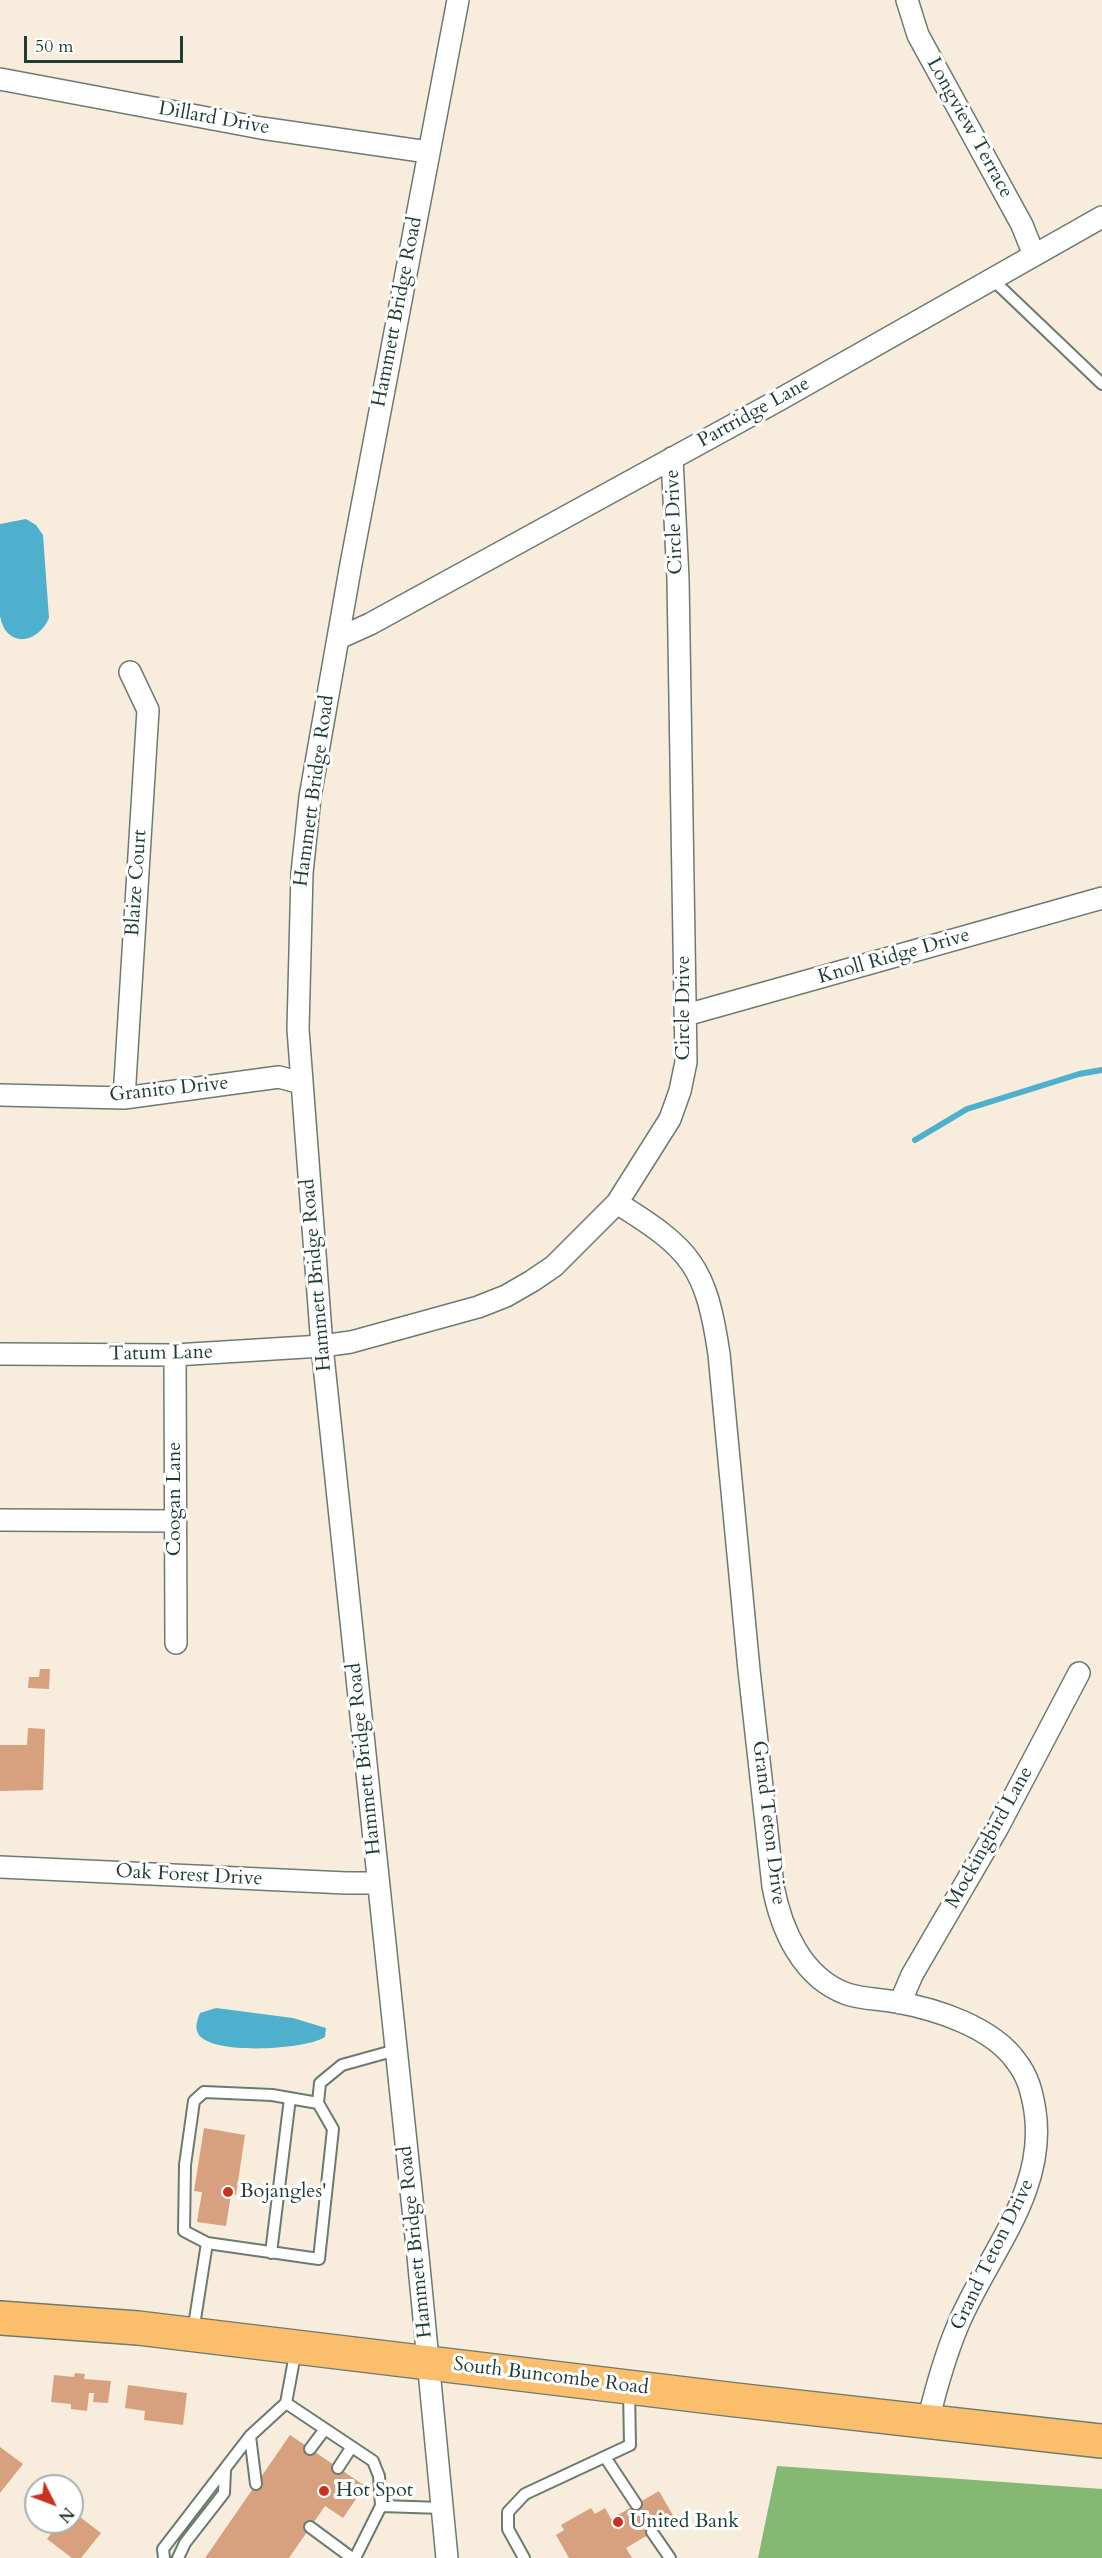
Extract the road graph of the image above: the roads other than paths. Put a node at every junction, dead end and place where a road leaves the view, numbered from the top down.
1 (458, 0) edge
2 (907, 0) edge
3 (0, 79) edge
4 (428, 152) junction
5 (1102, 217) edge
6 (1034, 255) junction
7 (992, 279) junction
8 (1102, 384) edge
9 (672, 458) junction
10 (339, 638) junction
11 (130, 672) dead end
12 (1102, 898) edge
13 (686, 1015) junction
14 (301, 1083) junction
15 (0, 1095) edge
16 (124, 1098) junction
17 (617, 1203) junction
18 (322, 1346) junction
19 (0, 1354) edge
20 (175, 1355) junction
21 (0, 1520) edge
22 (175, 1521) junction
23 (176, 1642) dead end
24 (1079, 1673) dead end
25 (0, 1867) edge
26 (378, 1882) junction
27 (900, 2003) junction
28 (396, 2050) junction
29 (291, 2098) junction
30 (318, 2103) junction
31 (207, 2243) junction
32 (271, 2253) junction
33 (0, 2318) edge
34 (193, 2334) junction
35 (297, 2346) junction
36 (428, 2362) junction
37 (629, 2387) junction
38 (286, 2403) junction
39 (928, 2421) junction
40 (325, 2429) junction
41 (250, 2436) junction
42 (1102, 2441) edge
43 (351, 2448) junction
44 (310, 2449) dead end
45 (605, 2457) junction
46 (338, 2468) dead end
47 (225, 2470) junction
48 (256, 2484) dead end
49 (636, 2505) dead end
50 (381, 2506) junction
51 (442, 2508) junction
52 (310, 2527) dead end
53 (652, 2532) dead end
54 (164, 2558) edge
55 (178, 2558) edge
56 (353, 2558) edge
57 (447, 2558) edge
58 (524, 2558) edge
59 (670, 2558) edge

1 - 4 street, Hammett Bridge Road
2 - 6 street, Longview Terrace
3 - 4 street, Dillard Drive
4 - 10 street, Hammett Bridge Road
5 - 6 street, Partridge Lane
6 - 7 street, Partridge Lane
7 - 8 lane
7 - 9 street, Partridge Lane
9 - 10 street, Partridge Lane
9 - 13 street, Circle Drive
10 - 14 street, Hammett Bridge Road
11 - 16 street, Blaize Court
12 - 13 street, Knoll Ridge Drive
13 - 17 street, Circle Drive
14 - 16 street, Granito Drive
14 - 18 street, Hammett Bridge Road
15 - 16 street, Granito Drive
17 - 18 street, Circle Drive
17 - 27 street, Grand Teton Drive
18 - 20 street, Tatum Lane
18 - 26 street, Hammett Bridge Road
19 - 20 street, Tatum Lane
20 - 22 street, Coogan Lane
21 - 22 street
22 - 23 street, Coogan Lane
24 - 27 street, Mockingbird Lane
25 - 26 street, Oak Forest Drive
26 - 28 street, Hammett Bridge Road
27 - 39 street, Grand Teton Drive
28 - 30 lane
28 - 36 street, Hammett Bridge Road
29 - 30 lane
29 - 31 lane
29 - 32 lane
30 - 32 lane
31 - 32 lane
31 - 34 lane
33 - 34 main road, South Buncombe Road
34 - 35 main road, South Buncombe Road
35 - 36 main road, South Buncombe Road
35 - 38 lane
36 - 37 main road, South Buncombe Road
36 - 51 street, Hammett Bridge Road
37 - 39 main road, South Buncombe Road
37 - 45 lane
38 - 40 lane
38 - 41 lane
39 - 42 main road, South Buncombe Road
40 - 43 lane
40 - 44 lane
41 - 47 lane
41 - 48 lane
43 - 46 lane
43 - 50 lane
45 - 49 lane
45 - 58 lane
47 - 54 lane
47 - 55 lane
50 - 51 lane
50 - 56 lane
51 - 57 street, Hammett Bridge Road
52 - 56 lane
53 - 59 lane

